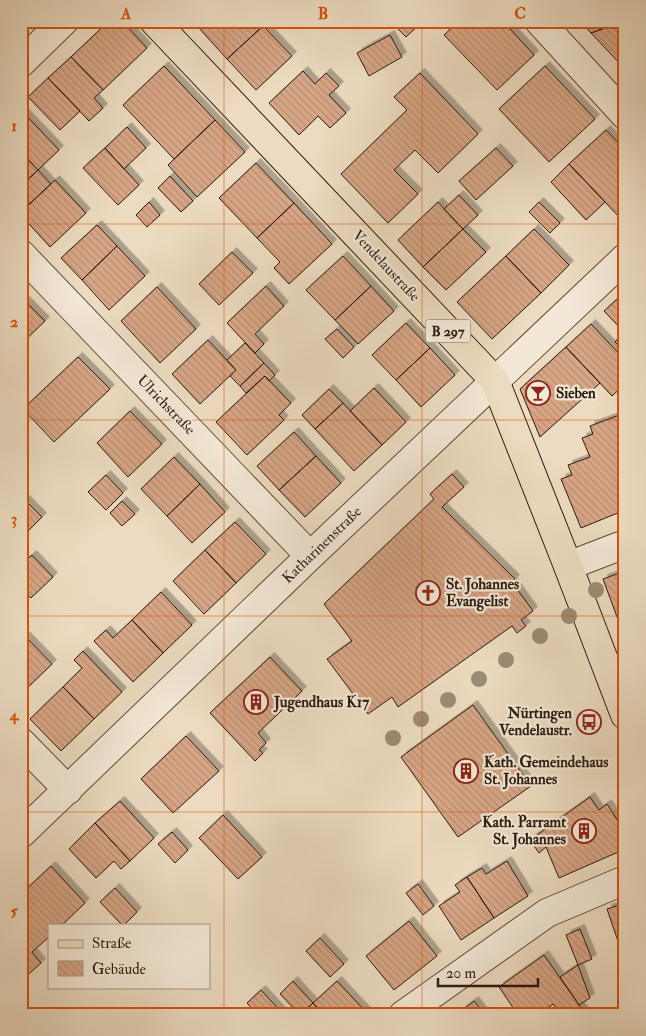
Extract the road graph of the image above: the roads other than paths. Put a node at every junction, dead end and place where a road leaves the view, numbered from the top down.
1 (64, 21) edge
2 (154, 21) edge
3 (539, 21) edge
4 (21, 63) edge
5 (625, 115) edge
6 (21, 254) edge
7 (625, 258) edge
8 (495, 381) junction
9 (625, 544) edge
10 (310, 556) junction
11 (568, 566) junction
12 (625, 715) edge
13 (21, 742) edge
14 (68, 790) junction
15 (21, 834) edge
16 (625, 880) edge
17 (403, 1015) edge

1 - 4 street
2 - 8 main road, Vendelaustraße / B 297
3 - 5 street
6 - 10 street, Ulrichstraße
7 - 8 street, Katharinenstraße
8 - 10 street, Katharinenstraße
8 - 11 main road, Vendelaustraße / B 297
9 - 11 street
10 - 14 street, Katharinenstraße
11 - 12 main road, Vendelaustraße / B 297
13 - 14 street
14 - 15 street, Katharinenstraße
16 - 17 street

